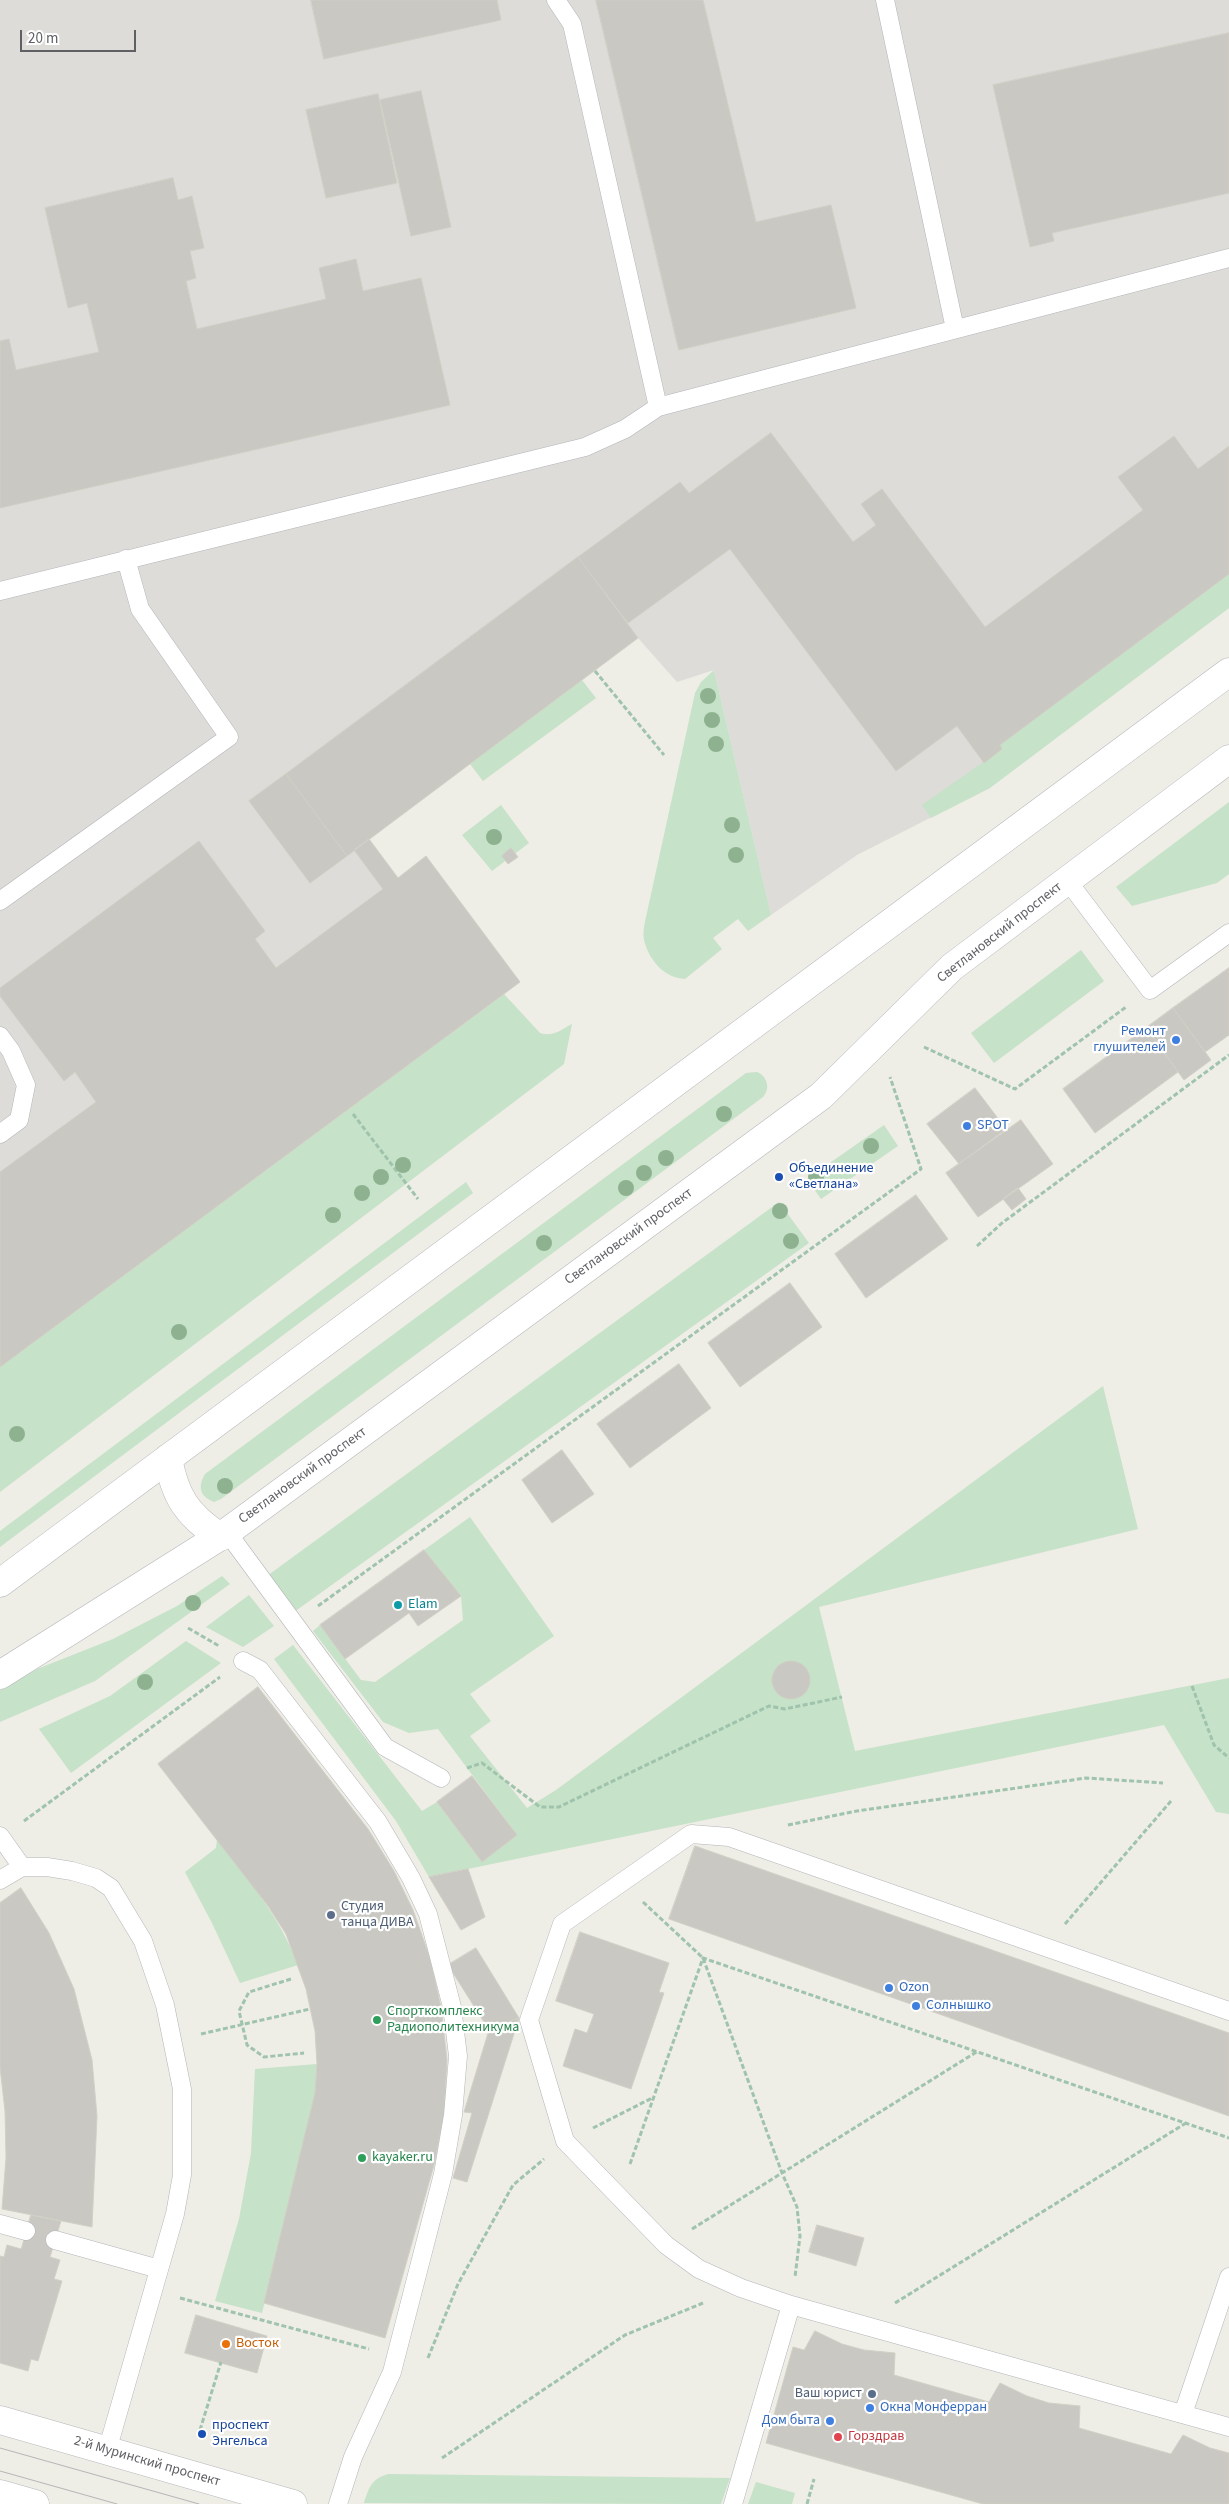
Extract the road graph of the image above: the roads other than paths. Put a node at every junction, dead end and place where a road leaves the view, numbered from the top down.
1 (556, 0) edge
2 (885, 0) edge
3 (1229, 258) edge
4 (955, 329) junction
5 (658, 407) junction
6 (126, 559) junction
7 (0, 591) edge
8 (1229, 672) edge
9 (1229, 759) edge
10 (1067, 880) junction
11 (0, 901) edge
12 (1229, 933) edge
13 (0, 1036) edge
14 (0, 1134) edge
15 (168, 1458) junction
16 (224, 1535) junction
17 (0, 1583) edge
18 (243, 1660) road end
19 (0, 1675) edge
20 (441, 1778) road end
21 (0, 1837) edge
22 (22, 1867) junction
23 (0, 1880) edge
24 (1229, 2011) edge
25 (0, 2224) edge
26 (26, 2231) dead end
27 (55, 2240) dead end
28 (159, 2269) junction
29 (1229, 2277) edge
30 (791, 2305) junction
31 (1183, 2414) junction
32 (0, 2420) edge
33 (1229, 2427) edge
34 (107, 2451) junction
35 (293, 2504) edge
36 (338, 2504) edge
37 (733, 2504) edge

1 - 5 lane
2 - 4 lane
3 - 4 lane
4 - 5 lane
5 - 6 lane
6 - 7 lane
6 - 11 lane
8 - 15 main road
9 - 10 main road, Светлановский проспект
10 - 12 lane
10 - 16 main road, Светлановский проспект
13 - 14 lane
15 - 16 main road
15 - 17 main road
16 - 19 main road, Светлановский проспект
16 - 20 lane
18 - 36 lane
21 - 22 lane
22 - 23 lane
22 - 28 lane
24 - 30 lane
25 - 26 lane
27 - 28 lane
28 - 34 lane
29 - 31 lane
30 - 31 lane
30 - 37 lane
31 - 33 lane
32 - 34 main road, 2-й Муринский проспект
34 - 35 main road, 2-й Муринский проспект

